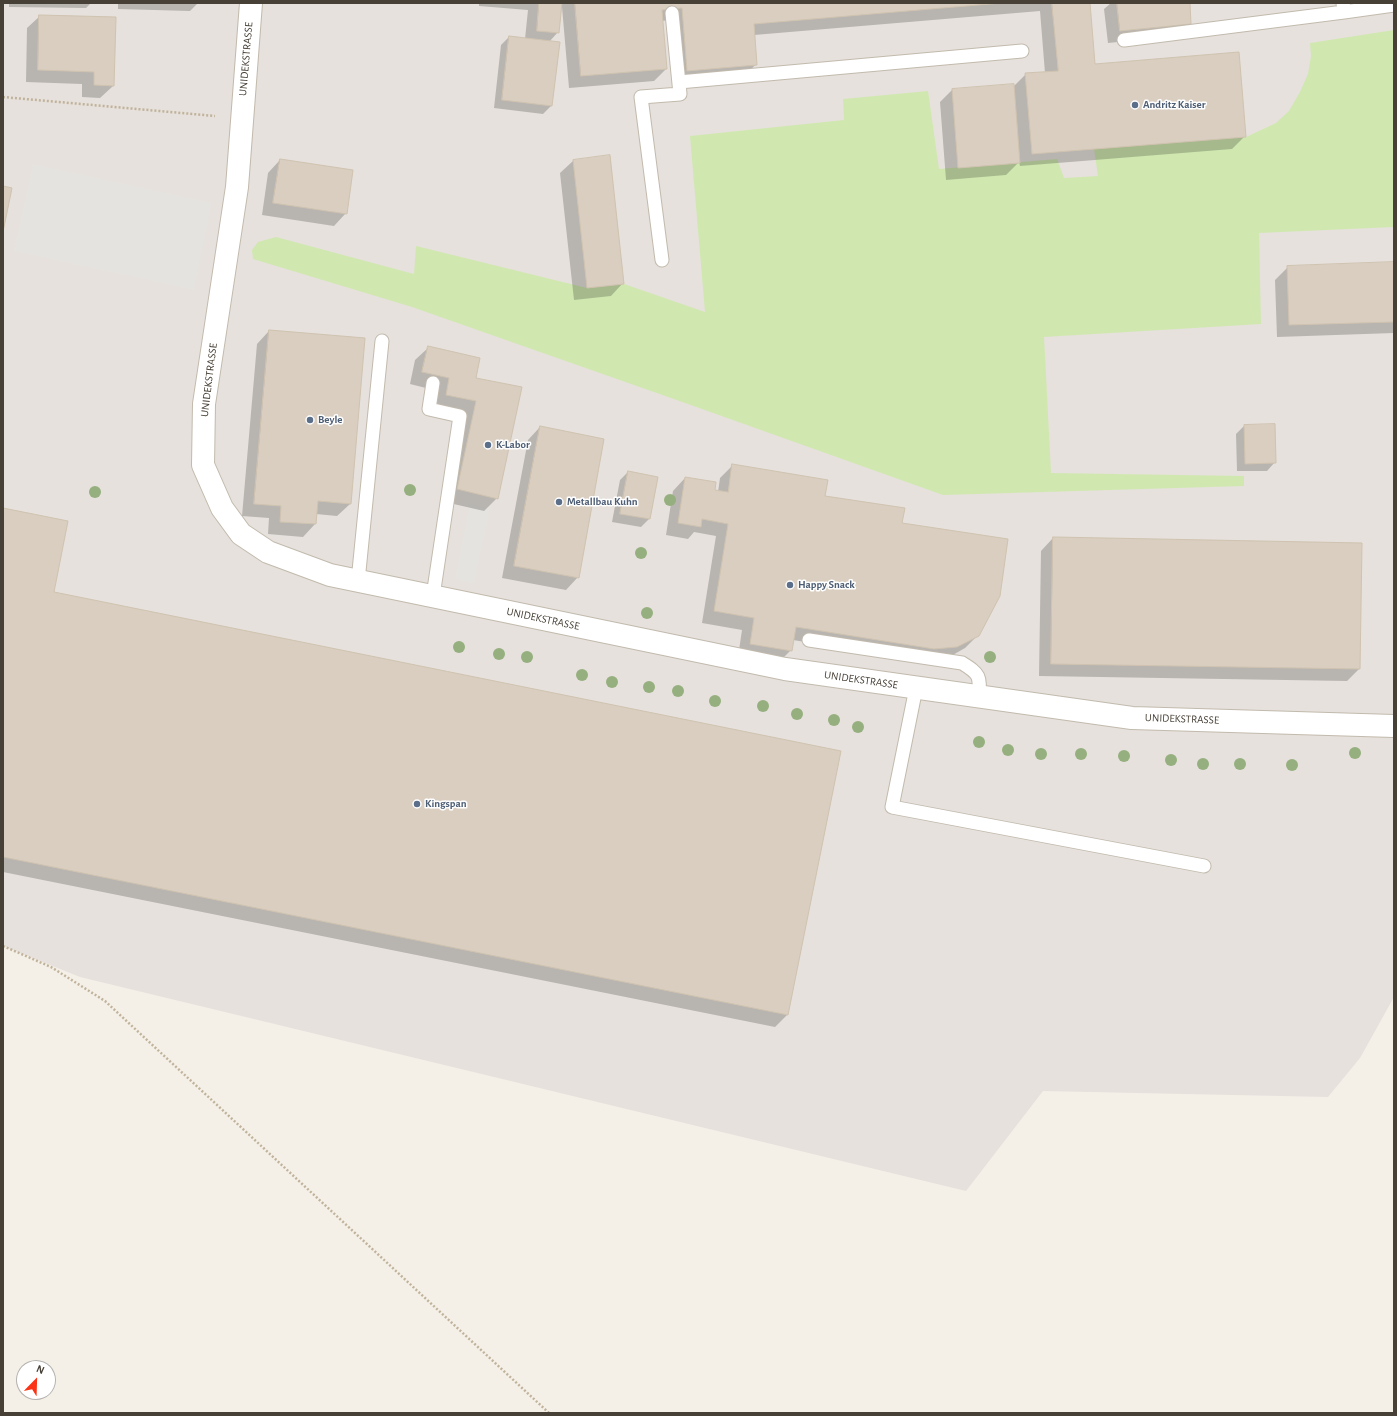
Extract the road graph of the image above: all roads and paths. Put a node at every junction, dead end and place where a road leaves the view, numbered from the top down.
1 (251, 3) edge
2 (1394, 5) edge
3 (1343, 8) edge
4 (672, 12) dead end
5 (1124, 40) dead end
6 (1022, 51) dead end
7 (679, 82) junction
8 (3, 97) edge
9 (242, 119) junction
10 (662, 260) dead end
11 (382, 341) dead end
12 (433, 383) dead end
13 (358, 581) junction
14 (433, 596) junction
15 (809, 640) dead end
16 (916, 688) junction
17 (979, 696) junction
18 (1394, 726) edge
19 (1204, 866) dead end
20 (3, 946) edge
21 (549, 1413) edge

1 - 9 street, UNIDEKSTRASSE
2 - 3 lane
3 - 5 lane
4 - 7 lane
6 - 7 lane
7 - 10 lane
8 - 9 path
9 - 13 street, UNIDEKSTRASSE
11 - 13 lane
12 - 14 lane
13 - 14 street, UNIDEKSTRASSE
14 - 16 street, UNIDEKSTRASSE
15 - 17 lane
16 - 17 street, UNIDEKSTRASSE
16 - 19 lane
17 - 18 street, UNIDEKSTRASSE
20 - 21 path

